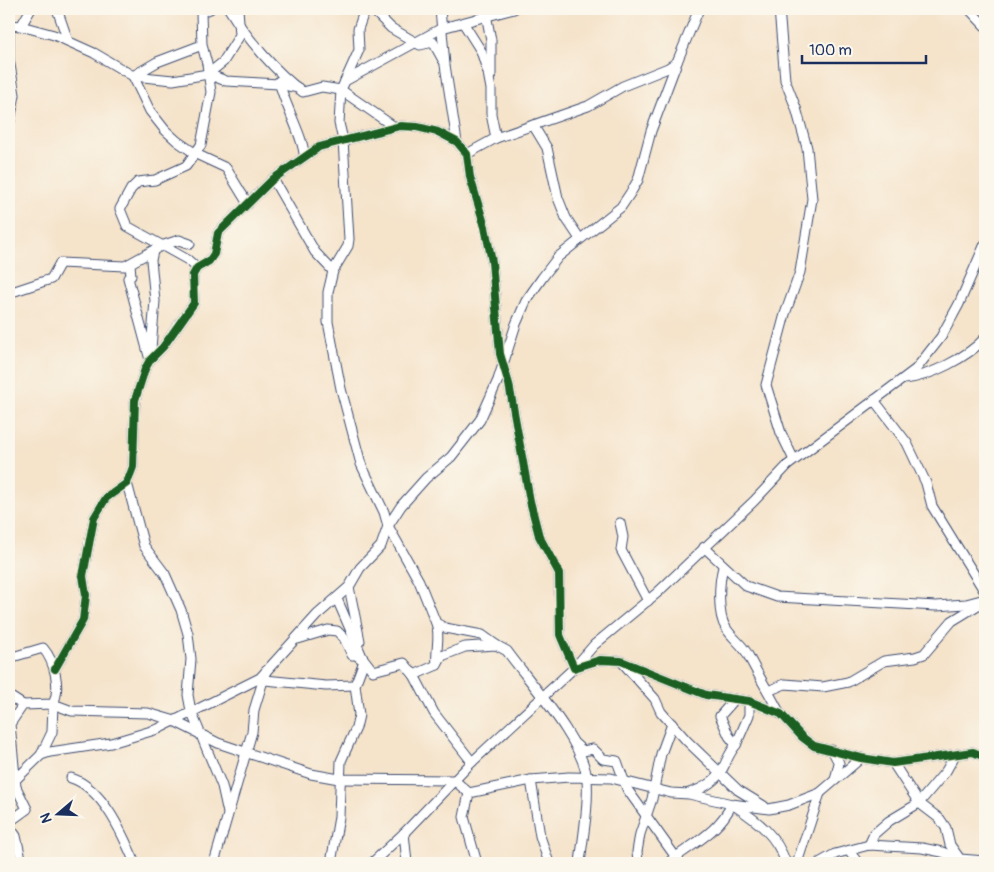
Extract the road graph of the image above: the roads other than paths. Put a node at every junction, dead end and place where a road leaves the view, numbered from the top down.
1 (31, 9) edge
2 (57, 9) edge
3 (210, 9) edge
4 (229, 9) edge
5 (238, 9) edge
6 (365, 9) edge
7 (372, 9) edge
8 (440, 9) edge
9 (514, 9) edge
10 (699, 9) edge
11 (779, 9) edge
12 (969, 9) edge
13 (486, 12) edge
14 (238, 21) junction
15 (464, 24) junction
16 (15, 26) edge
17 (985, 26) edge
18 (442, 28) junction
19 (9, 34) edge
20 (68, 41) junction
21 (414, 42) junction
22 (202, 45) junction
23 (677, 62) junction
24 (445, 65) junction
25 (278, 71) junction
26 (208, 74) junction
27 (133, 76) junction
28 (345, 81) junction
29 (490, 82) junction
30 (279, 84) junction
31 (298, 88) junction
32 (341, 90) junction
33 (9, 125) edge
34 (533, 125) junction
35 (393, 126) junction
36 (496, 138) junction
37 (343, 140) junction
38 (457, 142) junction
39 (196, 154) junction
40 (467, 154) junction
41 (304, 157) junction
42 (273, 179) junction
43 (248, 204) junction
44 (580, 239) junction
45 (190, 244) dead end
46 (985, 244) edge
47 (157, 249) junction
48 (130, 264) junction
49 (197, 268) junction
50 (333, 271) junction
51 (9, 294) edge
52 (985, 338) edge
53 (150, 360) junction
54 (502, 364) junction
55 (903, 379) junction
56 (874, 400) junction
57 (794, 460) junction
58 (127, 484) junction
59 (620, 523) dead end
60 (388, 526) junction
61 (704, 547) junction
62 (723, 567) junction
63 (349, 587) junction
64 (985, 592) edge
65 (337, 599) junction
66 (985, 600) edge
67 (648, 601) junction
68 (436, 623) junction
69 (295, 640) junction
70 (496, 645) junction
71 (9, 658) edge
72 (364, 661) junction
73 (621, 661) junction
74 (437, 665) junction
75 (55, 668) junction
76 (574, 668) junction
77 (266, 675) junction
78 (414, 675) junction
79 (355, 685) junction
80 (768, 691) junction
81 (9, 696) edge
82 (541, 697) junction
83 (735, 699) junction
84 (749, 701) junction
85 (53, 704) junction
86 (23, 705) junction
87 (191, 711) junction
88 (781, 714) junction
89 (172, 720) junction
90 (672, 724) junction
91 (200, 734) junction
92 (574, 743) junction
93 (736, 745) junction
94 (832, 750) junction
95 (246, 751) junction
96 (41, 755) junction
97 (955, 755) junction
98 (985, 757) edge
99 (862, 758) junction
100 (472, 762) junction
101 (892, 763) junction
102 (720, 772) junction
103 (587, 777) junction
104 (71, 778) dead end
105 (339, 779) junction
106 (11, 780) edge
107 (454, 780) junction
108 (531, 780) junction
109 (623, 780) junction
110 (835, 781) junction
111 (654, 789) junction
112 (469, 793) junction
113 (820, 793) junction
114 (689, 794) junction
115 (919, 803) junction
116 (732, 804) junction
117 (769, 809) junction
118 (228, 813) junction
119 (646, 818) junction
120 (9, 822) edge
121 (9, 826) edge
122 (404, 833) junction
123 (869, 845) junction
124 (849, 850) junction
125 (960, 859) junction
126 (675, 861) edge
127 (985, 861) edge
128 (22, 863) edge
129 (135, 863) edge
130 (214, 863) edge
131 (331, 863) edge
132 (372, 863) edge
133 (407, 863) edge
134 (477, 863) edge
135 (549, 863) edge
136 (580, 863) edge
137 (638, 863) edge
138 (786, 863) edge
139 (797, 863) edge
140 (819, 863) edge
141 (858, 863) edge

1 - 16 street
2 - 20 street
3 - 22 street
4 - 14 street
5 - 14 street
6 - 28 street
7 - 21 street
8 - 18 street
9 - 13 street
10 - 23 street
11 - 57 street
12 - 17 street
13 - 15 street
13 - 29 street
14 - 25 street
14 - 26 street
15 - 18 street
15 - 29 street
16 - 19 street
16 - 20 street
18 - 21 street
18 - 24 street
19 - 33 street
20 - 27 street
21 - 24 street
21 - 28 street
22 - 26 street
22 - 27 street
23 - 34 street
23 - 44 street
24 - 38 street
25 - 30 street
25 - 31 street
26 - 27 street
26 - 30 street
26 - 39 street
27 - 39 street
28 - 32 street
29 - 36 street
30 - 31 street
30 - 41 street
31 - 32 street
32 - 35 street
32 - 37 street
34 - 36 street
34 - 44 street
35 - 37 street
35 - 38 street
36 - 40 street
37 - 41 street
37 - 50 street
38 - 40 street
39 - 43 street
39 - 47 street
40 - 54 street
41 - 42 street
42 - 43 street
42 - 50 street
43 - 49 street
44 - 54 street
45 - 47 street
46 - 55 street
47 - 48 street
47 - 49 street
47 - 53 street
48 - 51 street
48 - 53 street
49 - 53 street
50 - 60 street
52 - 55 street
53 - 58 street
54 - 60 street
54 - 76 street
55 - 56 street
56 - 57 street
56 - 64 street
57 - 61 street
58 - 75 street
58 - 87 street
59 - 67 street
60 - 63 street
60 - 68 street
61 - 62 street
61 - 67 street
62 - 66 street
62 - 80 street
63 - 65 street
63 - 72 street
65 - 69 street
65 - 72 street
66 - 80 street
67 - 76 street
68 - 70 street
68 - 74 street
69 - 72 street
69 - 77 street
70 - 74 street
70 - 82 street
71 - 75 street
72 - 78 street
72 - 79 street
73 - 76 street
73 - 83 street
73 - 90 street
74 - 78 street
75 - 85 street
76 - 82 street
77 - 79 street
77 - 87 street
77 - 95 street
78 - 100 street
79 - 105 street
80 - 88 street
81 - 86 street
82 - 92 street
82 - 100 street
83 - 84 street
83 - 93 street
84 - 88 street
84 - 93 street
85 - 86 street
85 - 89 street
85 - 96 street
86 - 106 street
87 - 89 street
87 - 91 street
88 - 94 street
89 - 91 street
89 - 96 street
90 - 102 street
90 - 111 street
91 - 95 street
91 - 118 street
92 - 103 street
92 - 109 street
93 - 102 street
94 - 99 street
94 - 110 street
95 - 105 street
95 - 118 street
96 - 106 street
97 - 98 street
97 - 101 street
97 - 115 street
99 - 101 street
99 - 110 street
100 - 107 street
101 - 115 street
102 - 114 street
102 - 117 street
103 - 108 street
103 - 109 street
103 - 136 street
104 - 129 street
105 - 107 street
105 - 131 street
106 - 120 street
107 - 112 street
107 - 122 street
108 - 112 street
108 - 135 street
109 - 111 street
109 - 119 street
110 - 113 street
111 - 114 street
111 - 119 street
112 - 134 street
113 - 117 street
113 - 139 street
114 - 116 street
115 - 123 street
115 - 125 street
116 - 117 street
116 - 126 street
116 - 138 street
118 - 130 street
119 - 126 street
119 - 137 street
121 - 128 street
122 - 132 street
122 - 133 street
123 - 124 street
123 - 125 street
124 - 140 street
124 - 141 street
125 - 127 street

